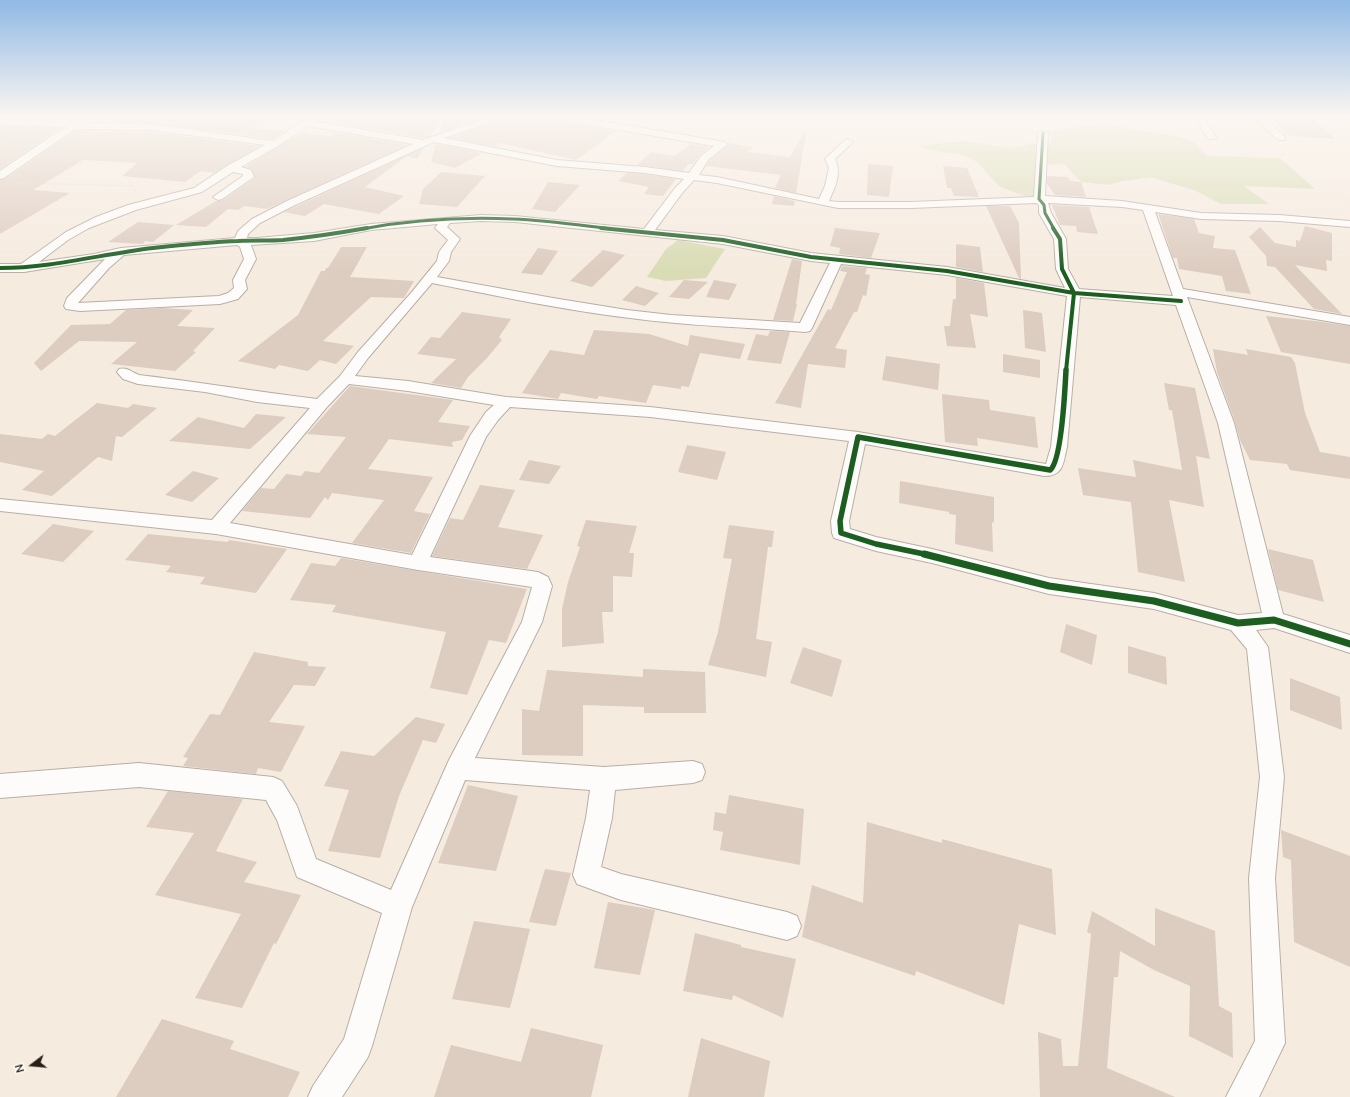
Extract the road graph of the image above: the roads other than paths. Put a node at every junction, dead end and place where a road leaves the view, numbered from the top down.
1 (12, 168) edge
2 (231, 168) joint
3 (369, 168) edge
4 (622, 168) edge
5 (698, 168) edge
6 (834, 168) edge
7 (1041, 168) edge
8 (0, 176) edge
9 (692, 177) junction
10 (218, 197) dead end
11 (1039, 199) junction
12 (823, 203) junction
13 (1147, 208) junction
14 (446, 221) junction
15 (1350, 224) edge
16 (647, 232) junction
17 (240, 241) junction
18 (121, 252) junction
19 (837, 260) junction
20 (0, 268) edge
21 (24, 268) junction
22 (429, 279) junction
23 (1074, 293) junction
24 (1179, 297) junction
25 (1350, 321) edge
26 (124, 372) dead end
27 (345, 380) junction
28 (506, 402) junction
29 (321, 404) junction
30 (858, 437) junction
31 (0, 505) edge
32 (216, 527) junction
33 (418, 563) junction
34 (1274, 620) junction
35 (1238, 623) junction
36 (1350, 644) edge
37 (458, 768) junction
38 (693, 772) dead end
39 (604, 780) junction
40 (0, 786) edge
41 (398, 906) junction
42 (787, 926) dead end
43 (324, 1097) edge
44 (1242, 1097) edge

1 - 8 street
2 - 10 street
2 - 21 street
3 - 17 street
4 - 9 street
5 - 9 street
6 - 12 street
7 - 11 street
9 - 12 street
9 - 16 street
11 - 12 street
11 - 13 street
11 - 23 street
13 - 15 street
13 - 24 street
14 - 16 street
14 - 17 street
14 - 22 street
16 - 19 street
17 - 18 street
17 - 18 street
18 - 21 street
19 - 22 street
19 - 23 street
20 - 21 street
22 - 27 street
23 - 24 street
23 - 30 street
24 - 25 street
24 - 34 street
26 - 29 street
27 - 28 street
27 - 29 street
28 - 30 street
28 - 33 street
29 - 32 street
30 - 35 street
31 - 32 street
32 - 33 street
33 - 37 street
34 - 35 street
34 - 36 street
35 - 44 street
37 - 39 street
37 - 41 street
38 - 39 street
39 - 42 street
40 - 41 street
41 - 43 street

